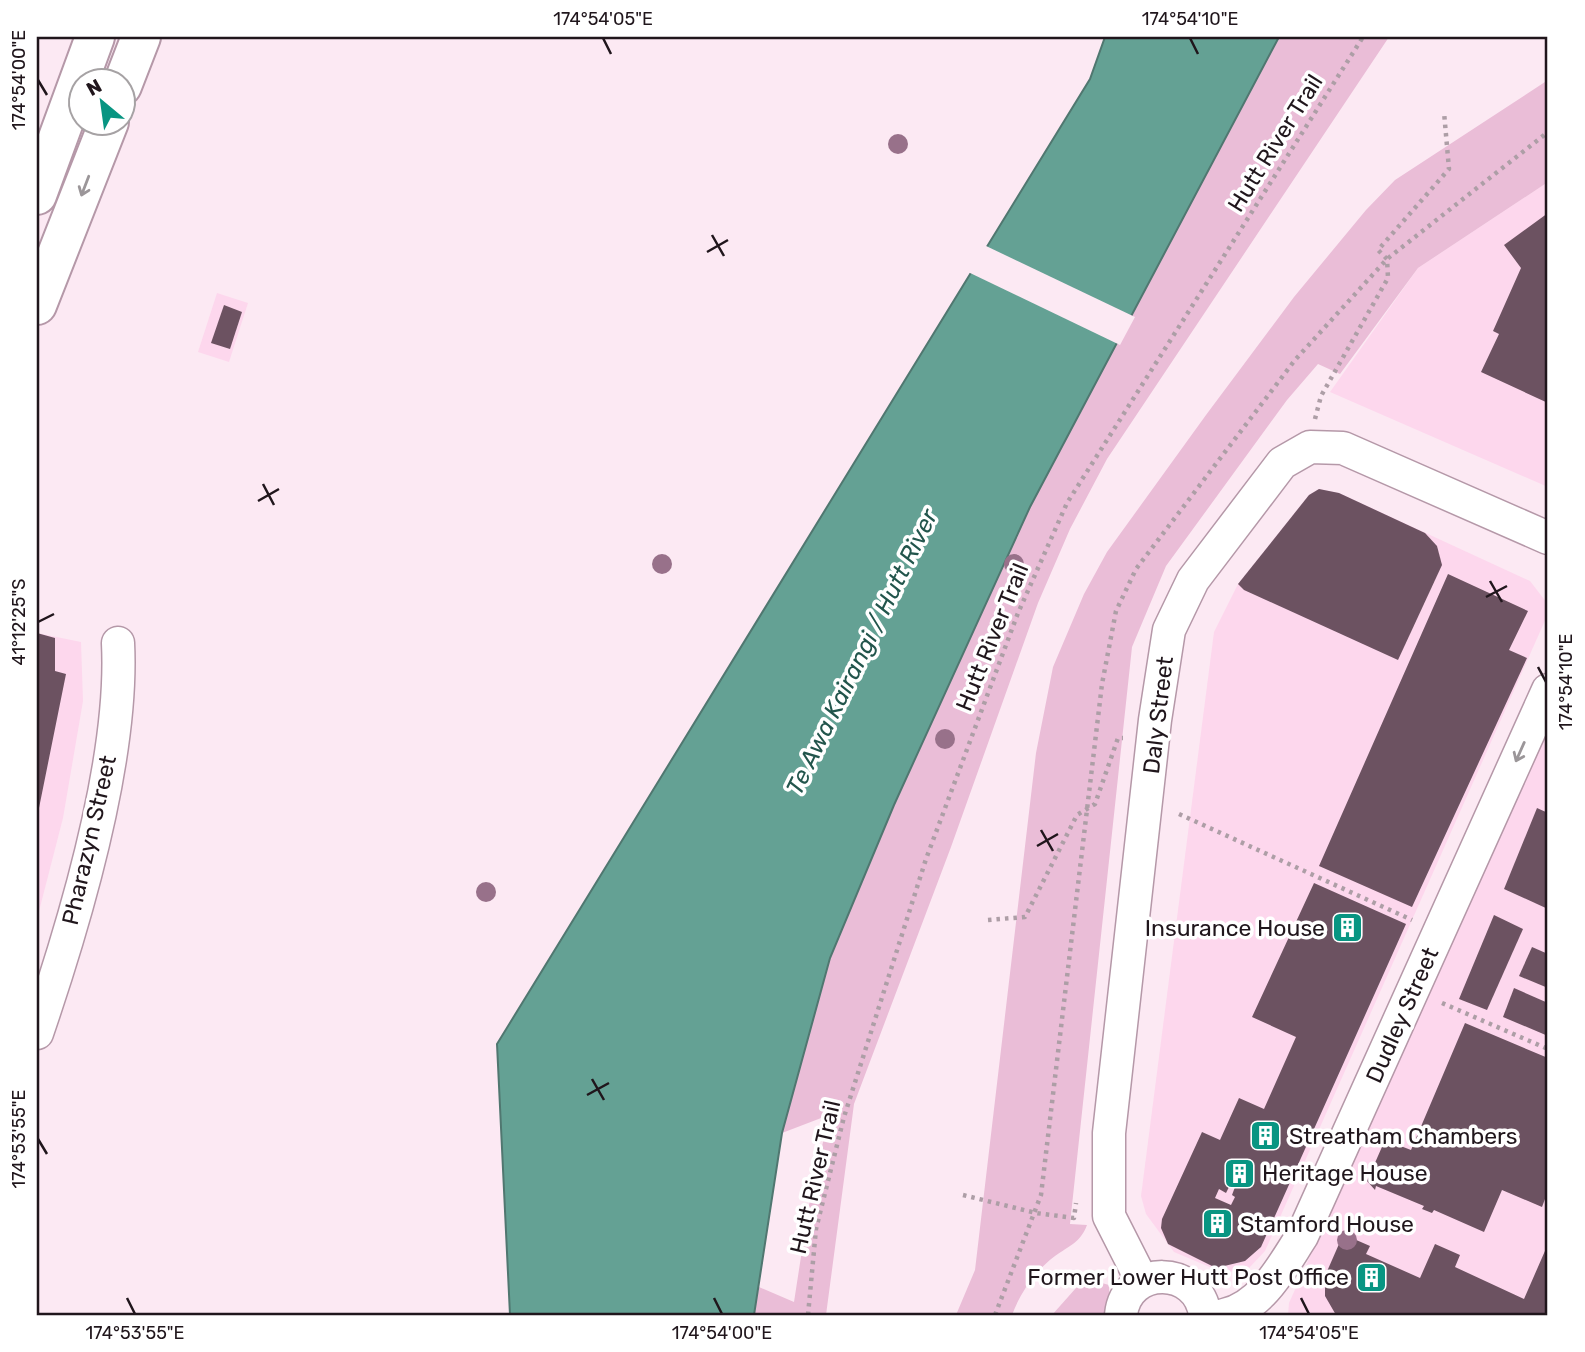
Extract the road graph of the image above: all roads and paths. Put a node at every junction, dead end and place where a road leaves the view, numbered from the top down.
1 (95, 37) edge
2 (141, 37) edge
3 (1363, 37) edge
4 (130, 66) edge
5 (1444, 112) dead end
6 (103, 136) edge
7 (37, 195) edge
8 (37, 304) edge
9 (1321, 396) dead end
10 (1548, 538) edge
11 (118, 643) dead end
12 (1548, 690) edge
13 (1126, 747) dead end
14 (1179, 814) dead end
15 (988, 919) dead end
16 (1416, 921) dead end
17 (1442, 1003) dead end
18 (37, 1033) edge
19 (1548, 1049) edge
20 (963, 1195) dead end
21 (1076, 1203) dead end
22 (1142, 1281) junction
23 (808, 1315) edge
24 (1121, 1315) edge
25 (1205, 1315) edge
26 (1224, 1315) edge

1 - 7 highway
2 - 4 highway
3 - 23 path, Hutt River Trail
5 - 9 path
6 -> 8 highway
10 - 22 main road, Daly Street
11 - 18 main road, Pharazyn Street
12 -> 26 main road, Dudley Street
13 - 15 path
14 - 16 path
17 - 19 path
20 - 21 path
22 - 24 main road
22 - 25 main road

